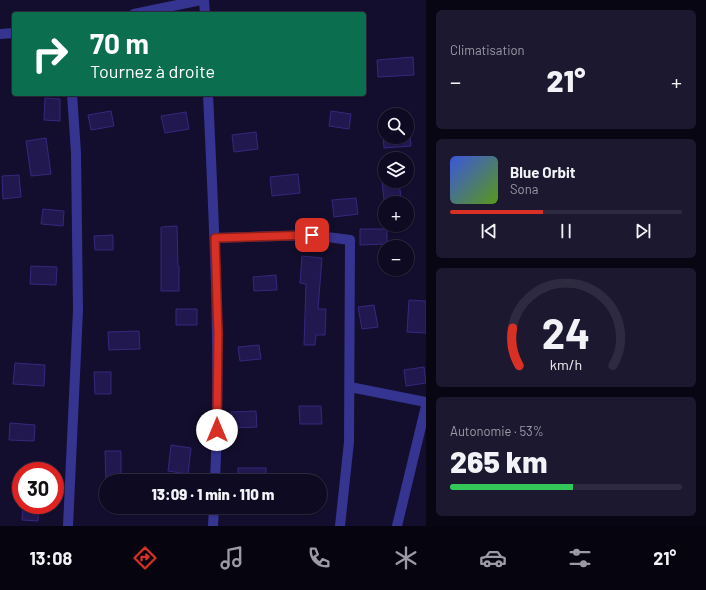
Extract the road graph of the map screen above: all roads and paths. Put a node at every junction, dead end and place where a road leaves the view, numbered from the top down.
1 (203, 0) edge
2 (144, 12) edge
3 (205, 12) edge
4 (12, 33) edge
5 (0, 34) edge
6 (72, 96) edge
7 (208, 96) edge
8 (215, 238) junction
9 (350, 386) junction
10 (426, 402) edge
11 (426, 406) edge
12 (215, 474) edge
13 (214, 514) edge
14 (68, 526) edge
15 (213, 526) edge
16 (340, 526) edge
17 (397, 526) edge

1 - 2 street
1 - 3 street
4 - 5 street
6 - 14 street
7 - 8 street
8 - 9 street
8 - 12 street
9 - 10 street
9 - 16 street
11 - 17 street
13 - 15 street

